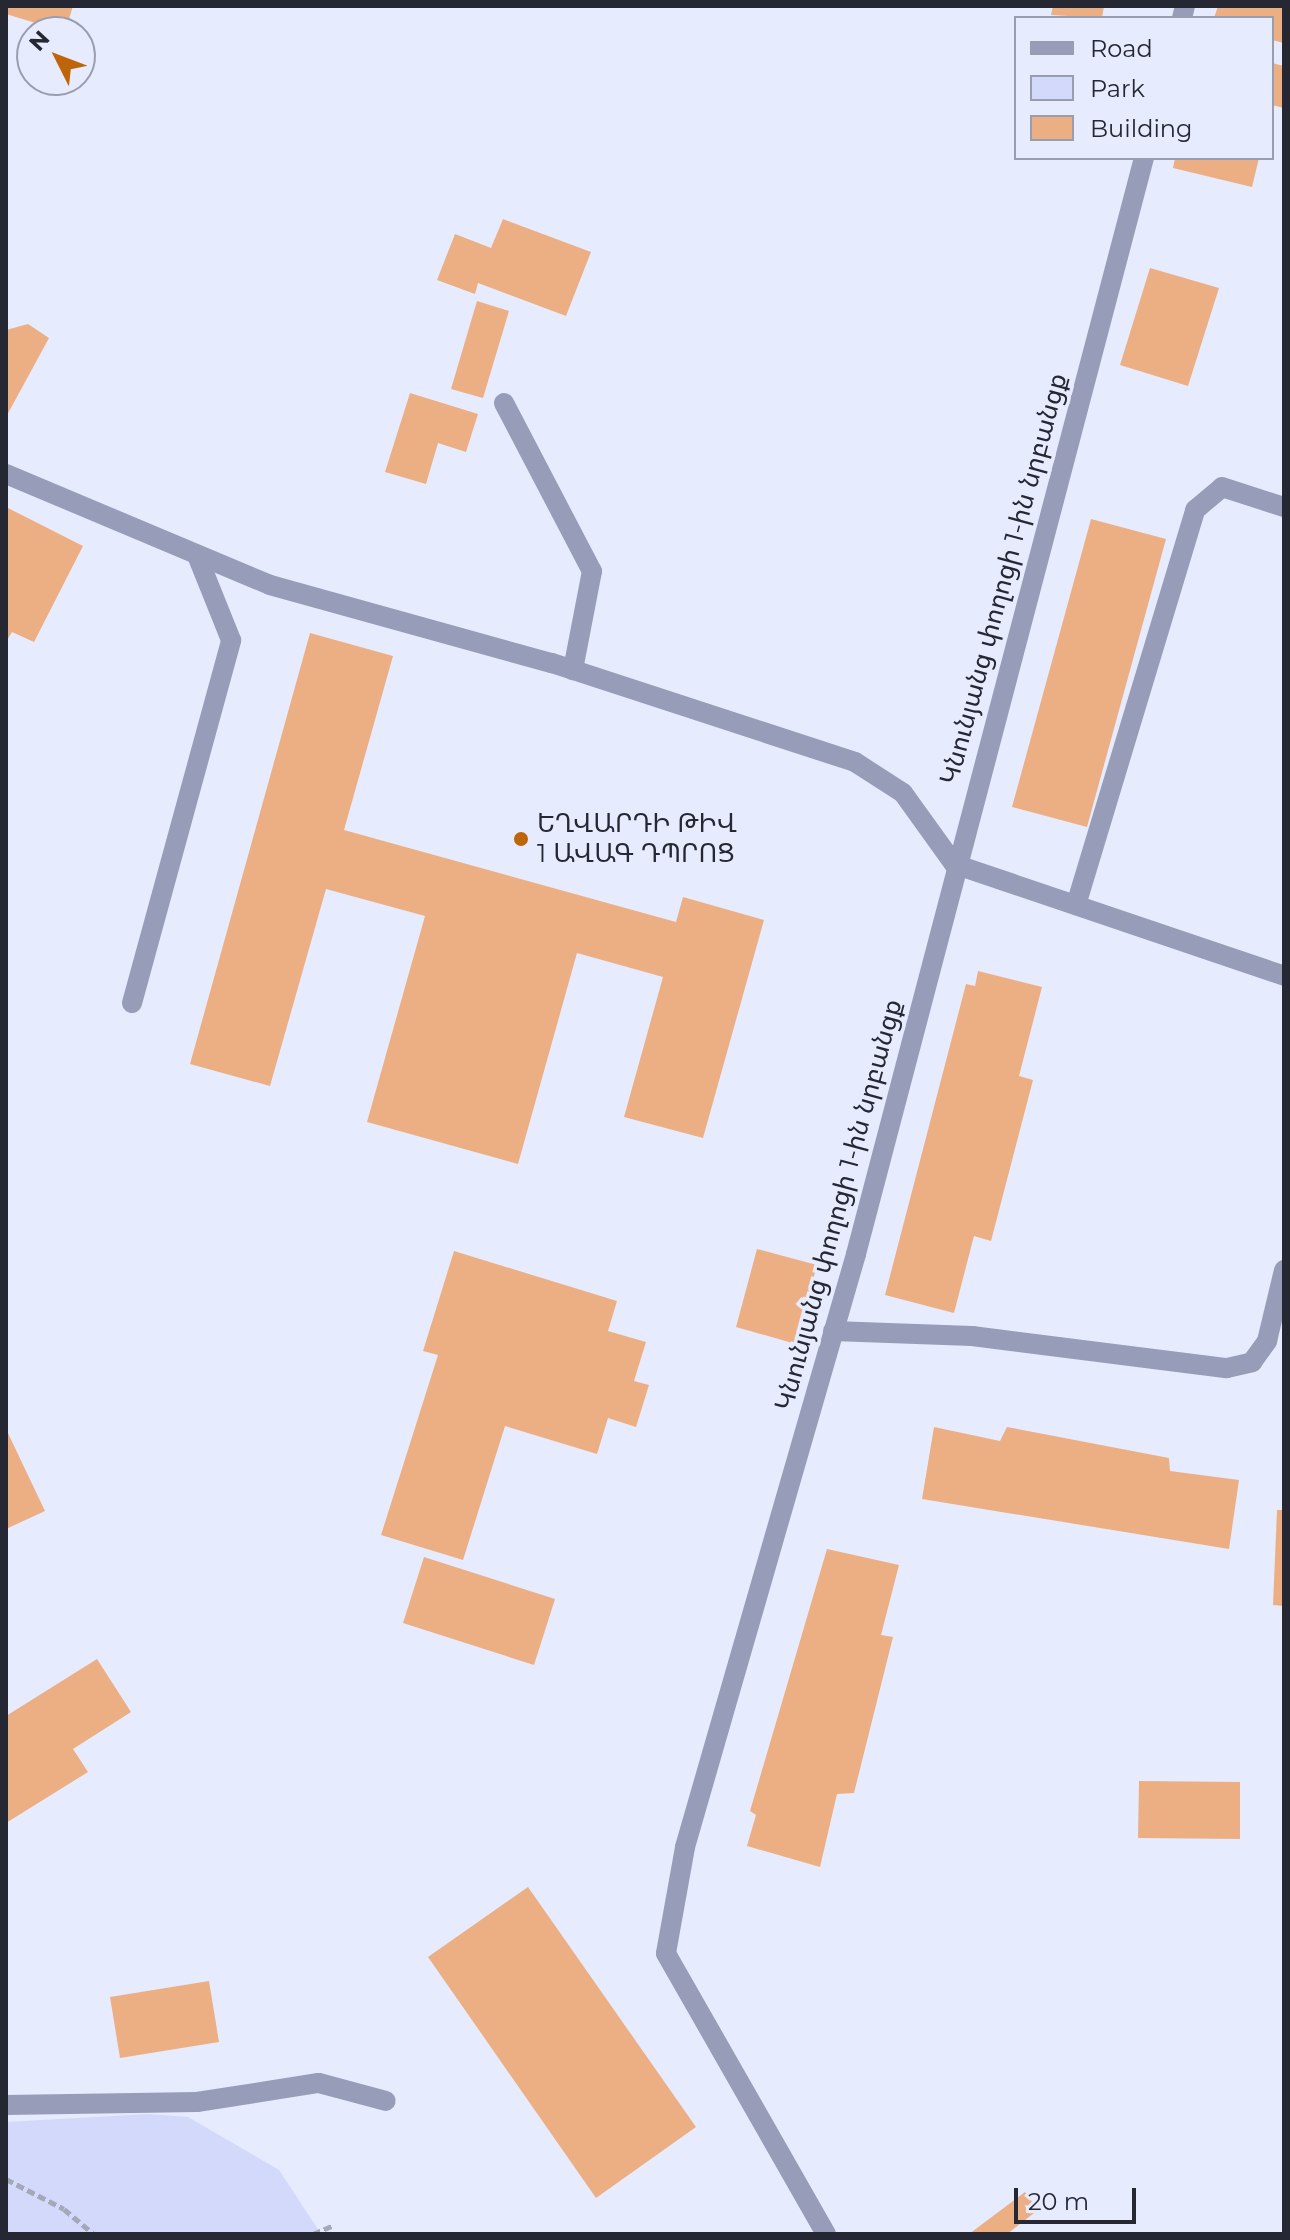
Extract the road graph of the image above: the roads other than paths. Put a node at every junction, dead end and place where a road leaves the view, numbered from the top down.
1 (1143, 160) edge
2 (504, 403) dead end
3 (6, 474) edge
4 (1284, 507) edge
5 (198, 558) junction
6 (573, 670) junction
7 (954, 864) junction
8 (1076, 905) junction
9 (1284, 976) edge
10 (132, 1003) dead end
11 (1284, 1270) edge
12 (833, 1331) junction
13 (386, 2101) dead end
14 (6, 2105) edge
15 (826, 2234) edge

1 - 7 street, Կնունյանց փողոցի 1-ին նրբանցք
2 - 6 street
3 - 5 street
4 - 8 street
5 - 6 street
5 - 10 street
6 - 7 street
7 - 8 street
7 - 12 street, Կնունյանց փողոցի 1-ին նրբանցք
8 - 9 street
11 - 12 street
12 - 15 street, Կնունյանց փողոցի 1-ին նրբանցք
13 - 14 street

